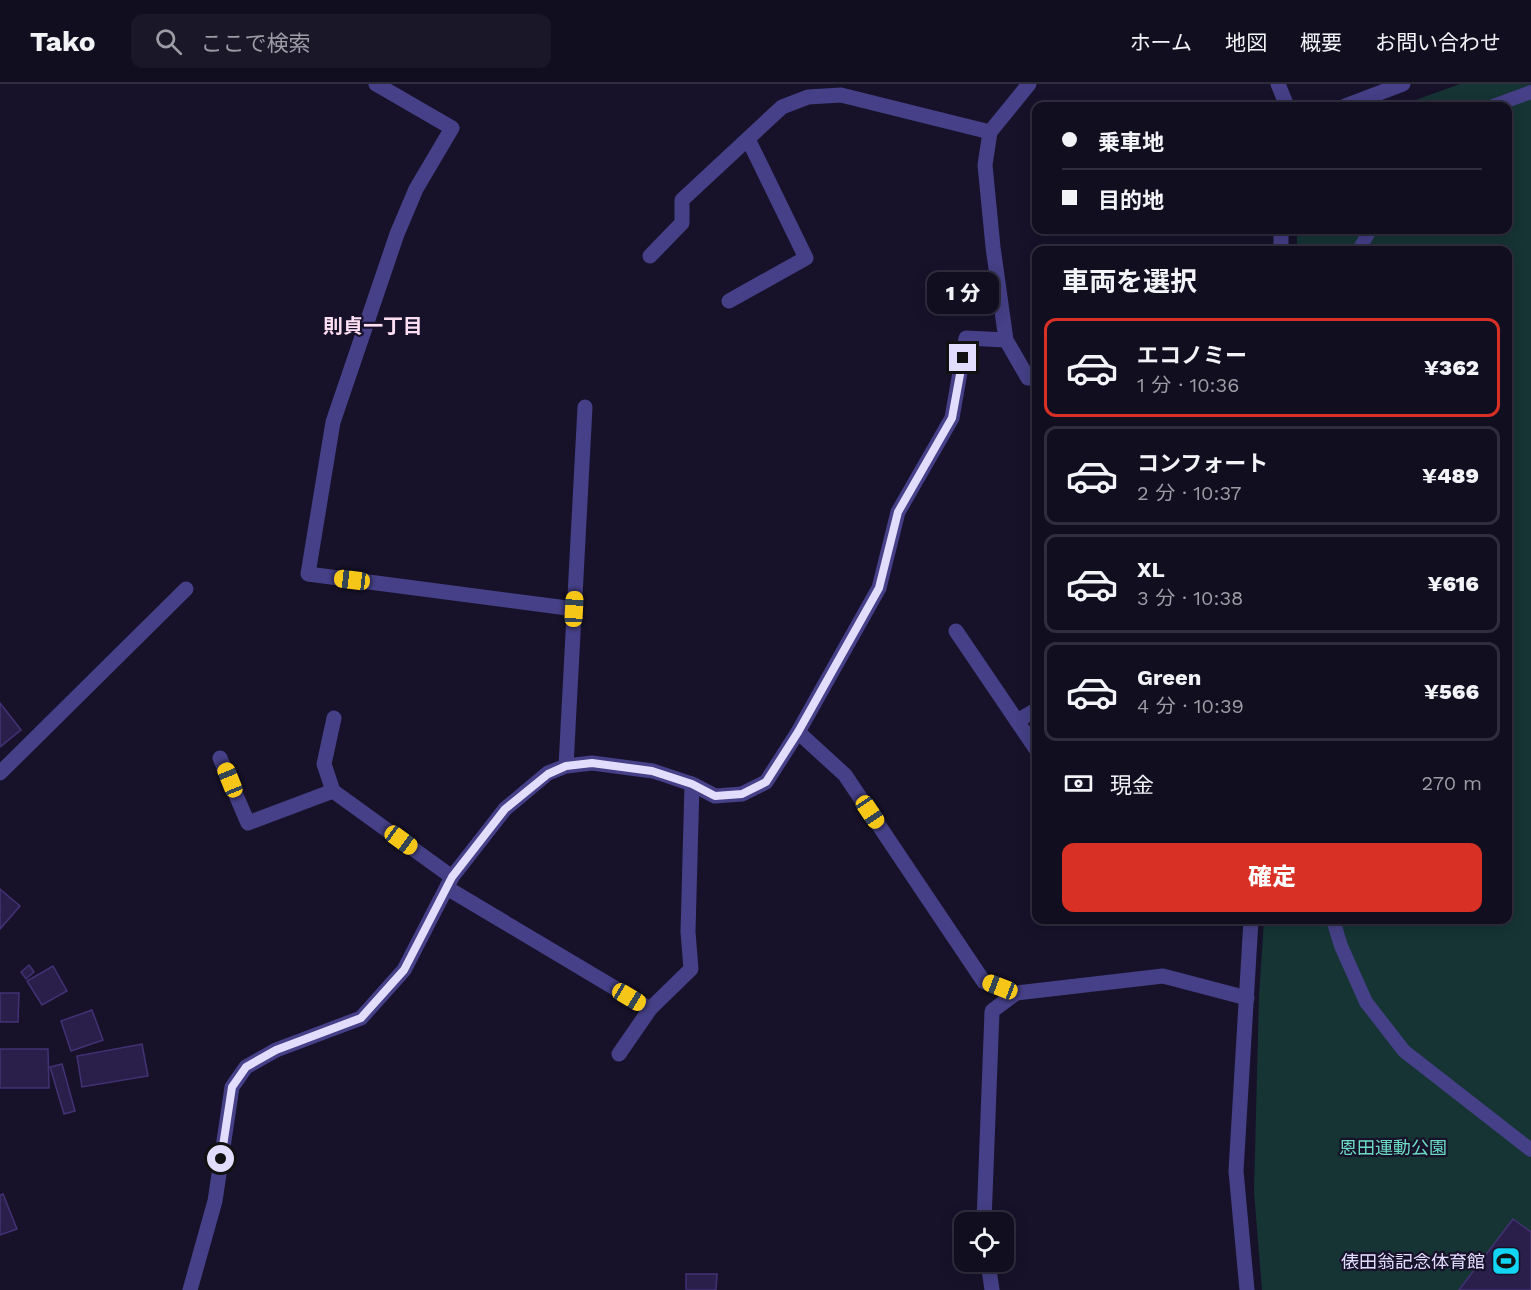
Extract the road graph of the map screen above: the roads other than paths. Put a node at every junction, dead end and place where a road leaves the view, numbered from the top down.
1 (376, 84) edge
2 (1029, 84) edge
3 (1278, 84) edge
4 (1403, 84) edge
5 (1531, 92) edge
6 (1285, 102) edge
7 (1356, 102) edge
8 (1504, 102) edge
9 (990, 132) junction
10 (748, 139) junction
11 (650, 256) dead end
12 (729, 301) dead end
13 (1006, 340) junction
14 (1032, 378) edge
15 (585, 407) dead end
16 (186, 589) dead end
17 (574, 609) junction
18 (956, 630) dead end
19 (1032, 712) edge
20 (334, 718) dead end
21 (1017, 721) junction
22 (798, 732) junction
23 (1032, 743) edge
24 (220, 758) dead end
25 (566, 766) junction
26 (0, 773) edge
27 (692, 784) junction
28 (333, 791) junction
29 (449, 883) junction
30 (1251, 924) edge
31 (1334, 924) edge
32 (1016, 993) junction
33 (1246, 998) junction
34 (650, 1009) junction
35 (619, 1054) dead end
36 (1531, 1149) edge
37 (984, 1212) edge
38 (989, 1272) edge
39 (190, 1290) edge
40 (992, 1290) edge
41 (1247, 1290) edge

1 - 17 street
2 - 9 street
3 - 6 street
4 - 7 street
5 - 8 lane
9 - 10 street
9 - 13 street
10 - 11 street
10 - 12 street
13 - 14 street
13 - 22 street
15 - 17 street
16 - 26 street
17 - 25 street
18 - 21 street
19 - 21 street
20 - 28 street
21 - 23 street
22 - 27 street
22 - 32 street
24 - 28 street
25 - 27 street
25 - 29 street
27 - 34 street
28 - 29 street
29 - 34 street
29 - 39 street
30 - 33 street
31 - 36 lane
32 - 33 street
32 - 37 street
33 - 41 street
34 - 35 street
38 - 40 street

